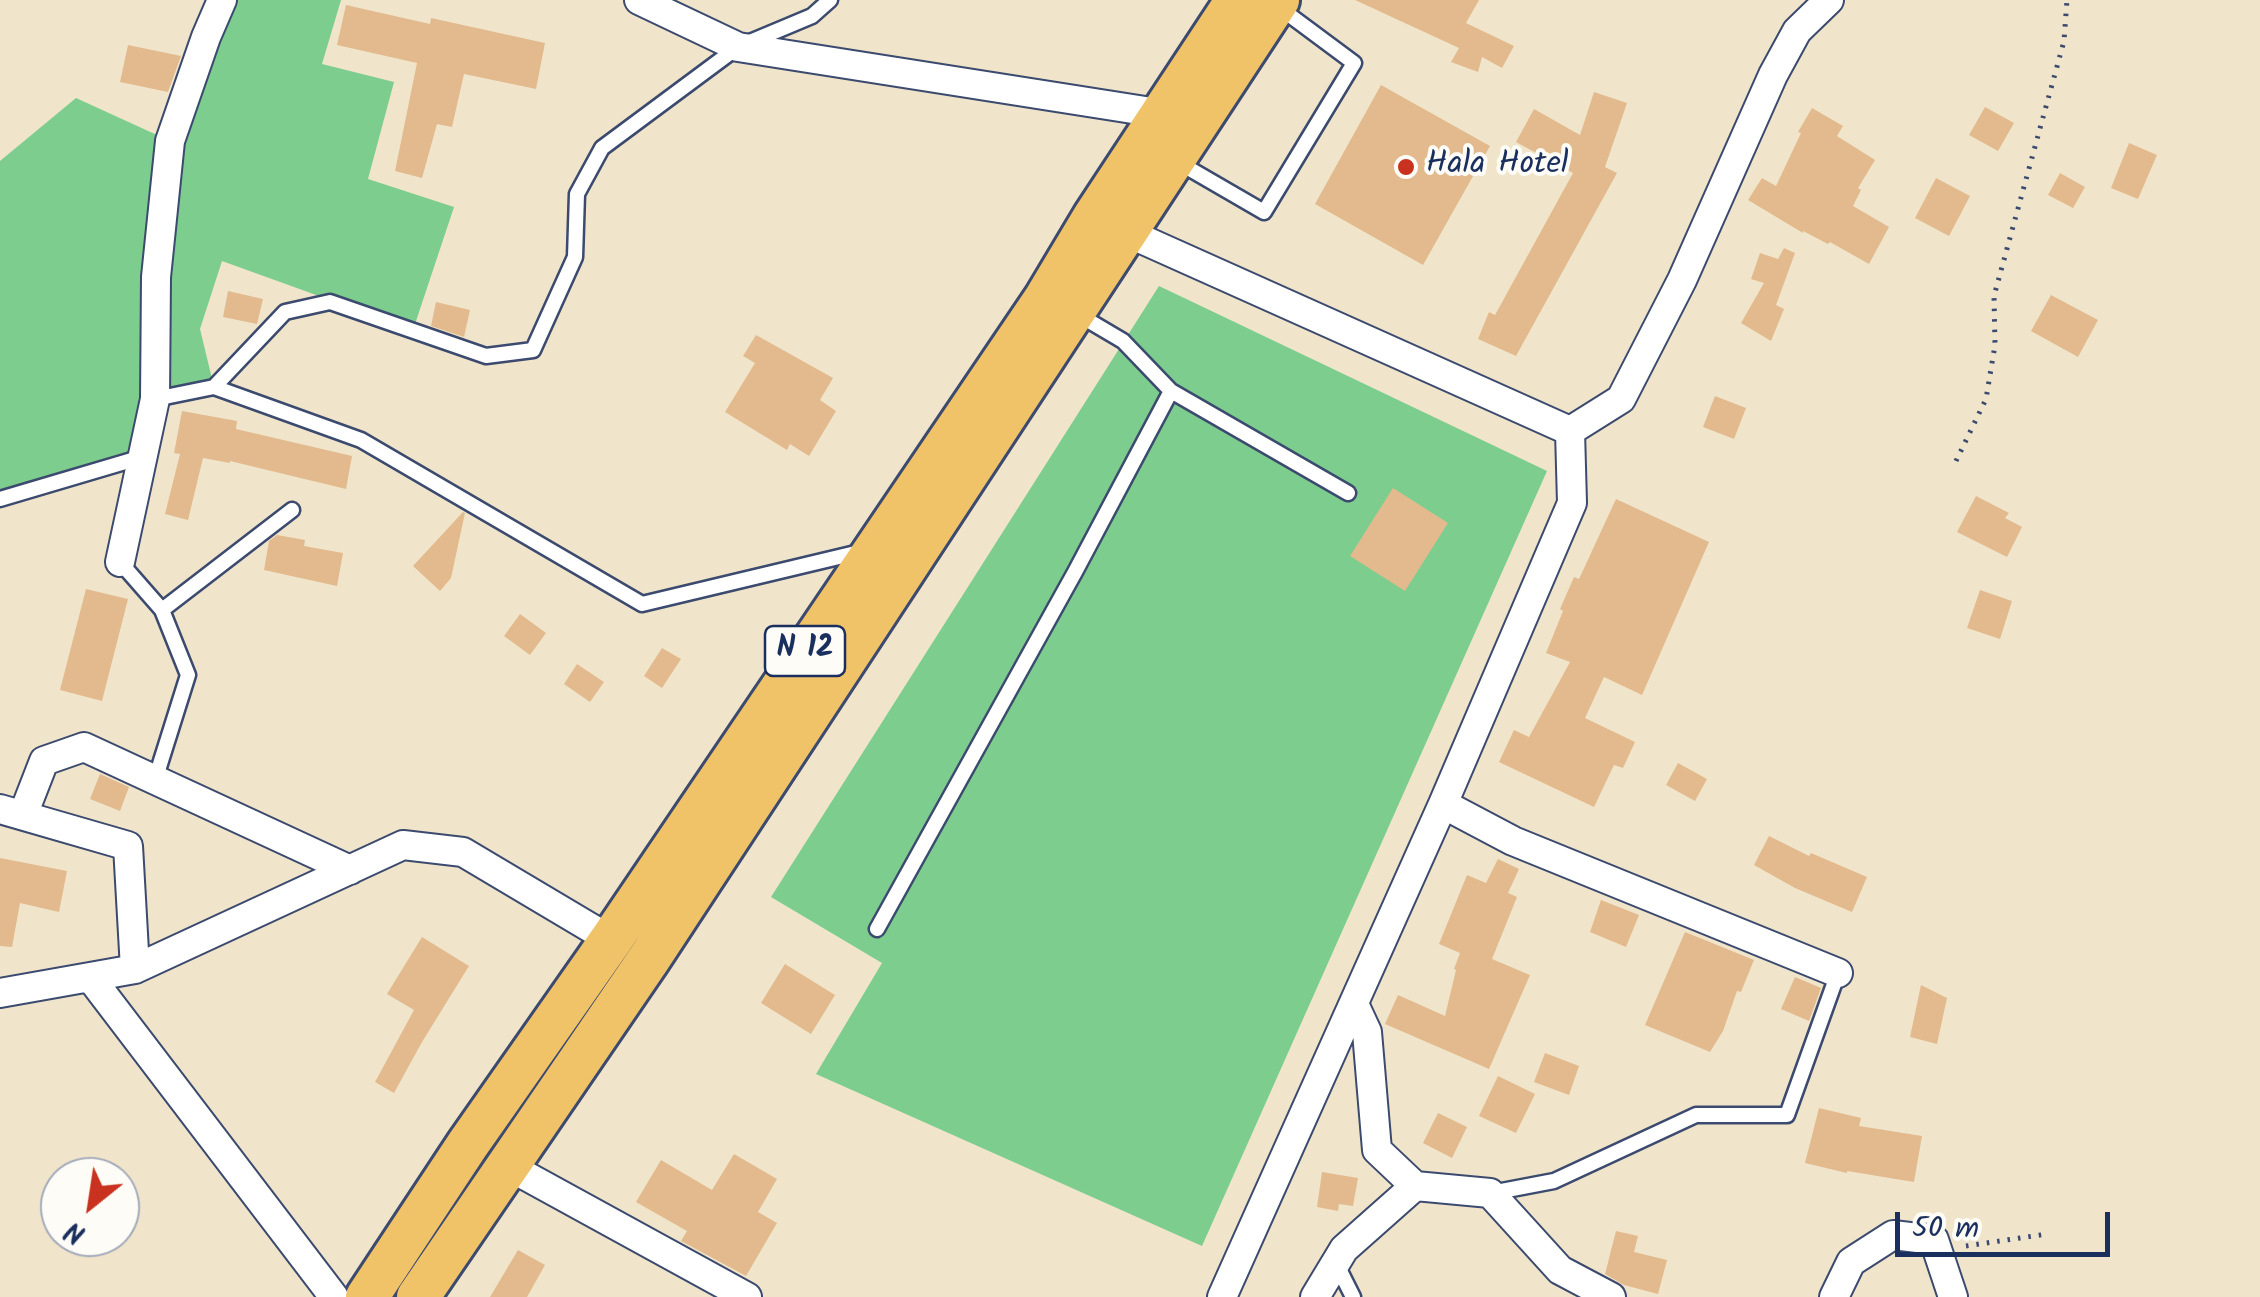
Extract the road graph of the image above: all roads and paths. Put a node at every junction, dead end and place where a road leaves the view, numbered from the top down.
1 (222, 0) edge
2 (639, 0) edge
3 (830, 0) edge
4 (1828, 0) edge
5 (2067, 0) edge
6 (1264, 2) edge
7 (738, 47) junction
8 (1181, 117) junction
9 (1174, 160) junction
10 (1128, 232) junction
11 (1075, 312) junction
12 (214, 387) junction
13 (1171, 390) junction
14 (156, 400) junction
15 (1570, 431) junction
16 (143, 457) junction
17 (1956, 462) dead end
18 (942, 482) junction
19 (1348, 493) dead end
20 (0, 499) edge
21 (292, 510) dead end
22 (875, 548) junction
23 (120, 562) joint
24 (162, 610) junction
25 (155, 780) junction
26 (1444, 804) junction
27 (11, 812) edge
28 (350, 870) junction
29 (877, 929) dead end
30 (611, 940) junction
31 (135, 969) junction
32 (1838, 973) joint
33 (90, 977) junction
34 (0, 993) edge
35 (1354, 1004) junction
36 (508, 1166) junction
37 (1416, 1186) junction
38 (1490, 1193) junction
39 (2047, 1234) dead end
40 (1938, 1250) junction
41 (1336, 1263) junction
42 (334, 1297) edge
43 (368, 1297) edge
44 (418, 1297) edge
45 (747, 1297) edge
46 (1222, 1297) edge
47 (1315, 1297) edge
48 (1353, 1297) edge
49 (1611, 1297) edge
50 (1834, 1297) edge
51 (1953, 1297) edge

1 - 14 street
2 - 7 street
3 - 7 lane
4 - 15 street
5 - 17 path
6 - 8 main road, N 12
6 - 9 lane
7 - 8 street
7 - 12 lane
8 - 9 main road, N 12
8 - 18 main road, N 12
9 - 10 main road, N 12
10 - 11 main road, N 12
10 - 15 street
11 - 13 lane
11 - 18 main road, N 12
12 - 14 lane
12 - 22 lane
13 - 19 lane
13 - 29 lane
14 - 16 street
15 - 26 street
16 - 20 lane
16 - 23 street
18 - 22 main road, N 12
18 - 36 main road, N 12
21 - 24 lane
22 - 30 main road, N 12
23 - 24 lane
24 - 25 lane
25 - 27 street
25 - 28 street
26 - 32 street
26 - 35 street
27 - 31 street
28 - 30 street
28 - 31 street
30 - 43 main road, N 12
31 - 33 street
32 - 38 lane
33 - 34 street
33 - 42 street
35 - 37 street
35 - 46 street
36 - 44 main road, N 12
36 - 45 street
37 - 38 street
37 - 41 street
38 - 49 street
39 - 40 path
40 - 50 street
40 - 51 street
41 - 47 street
41 - 48 lane

